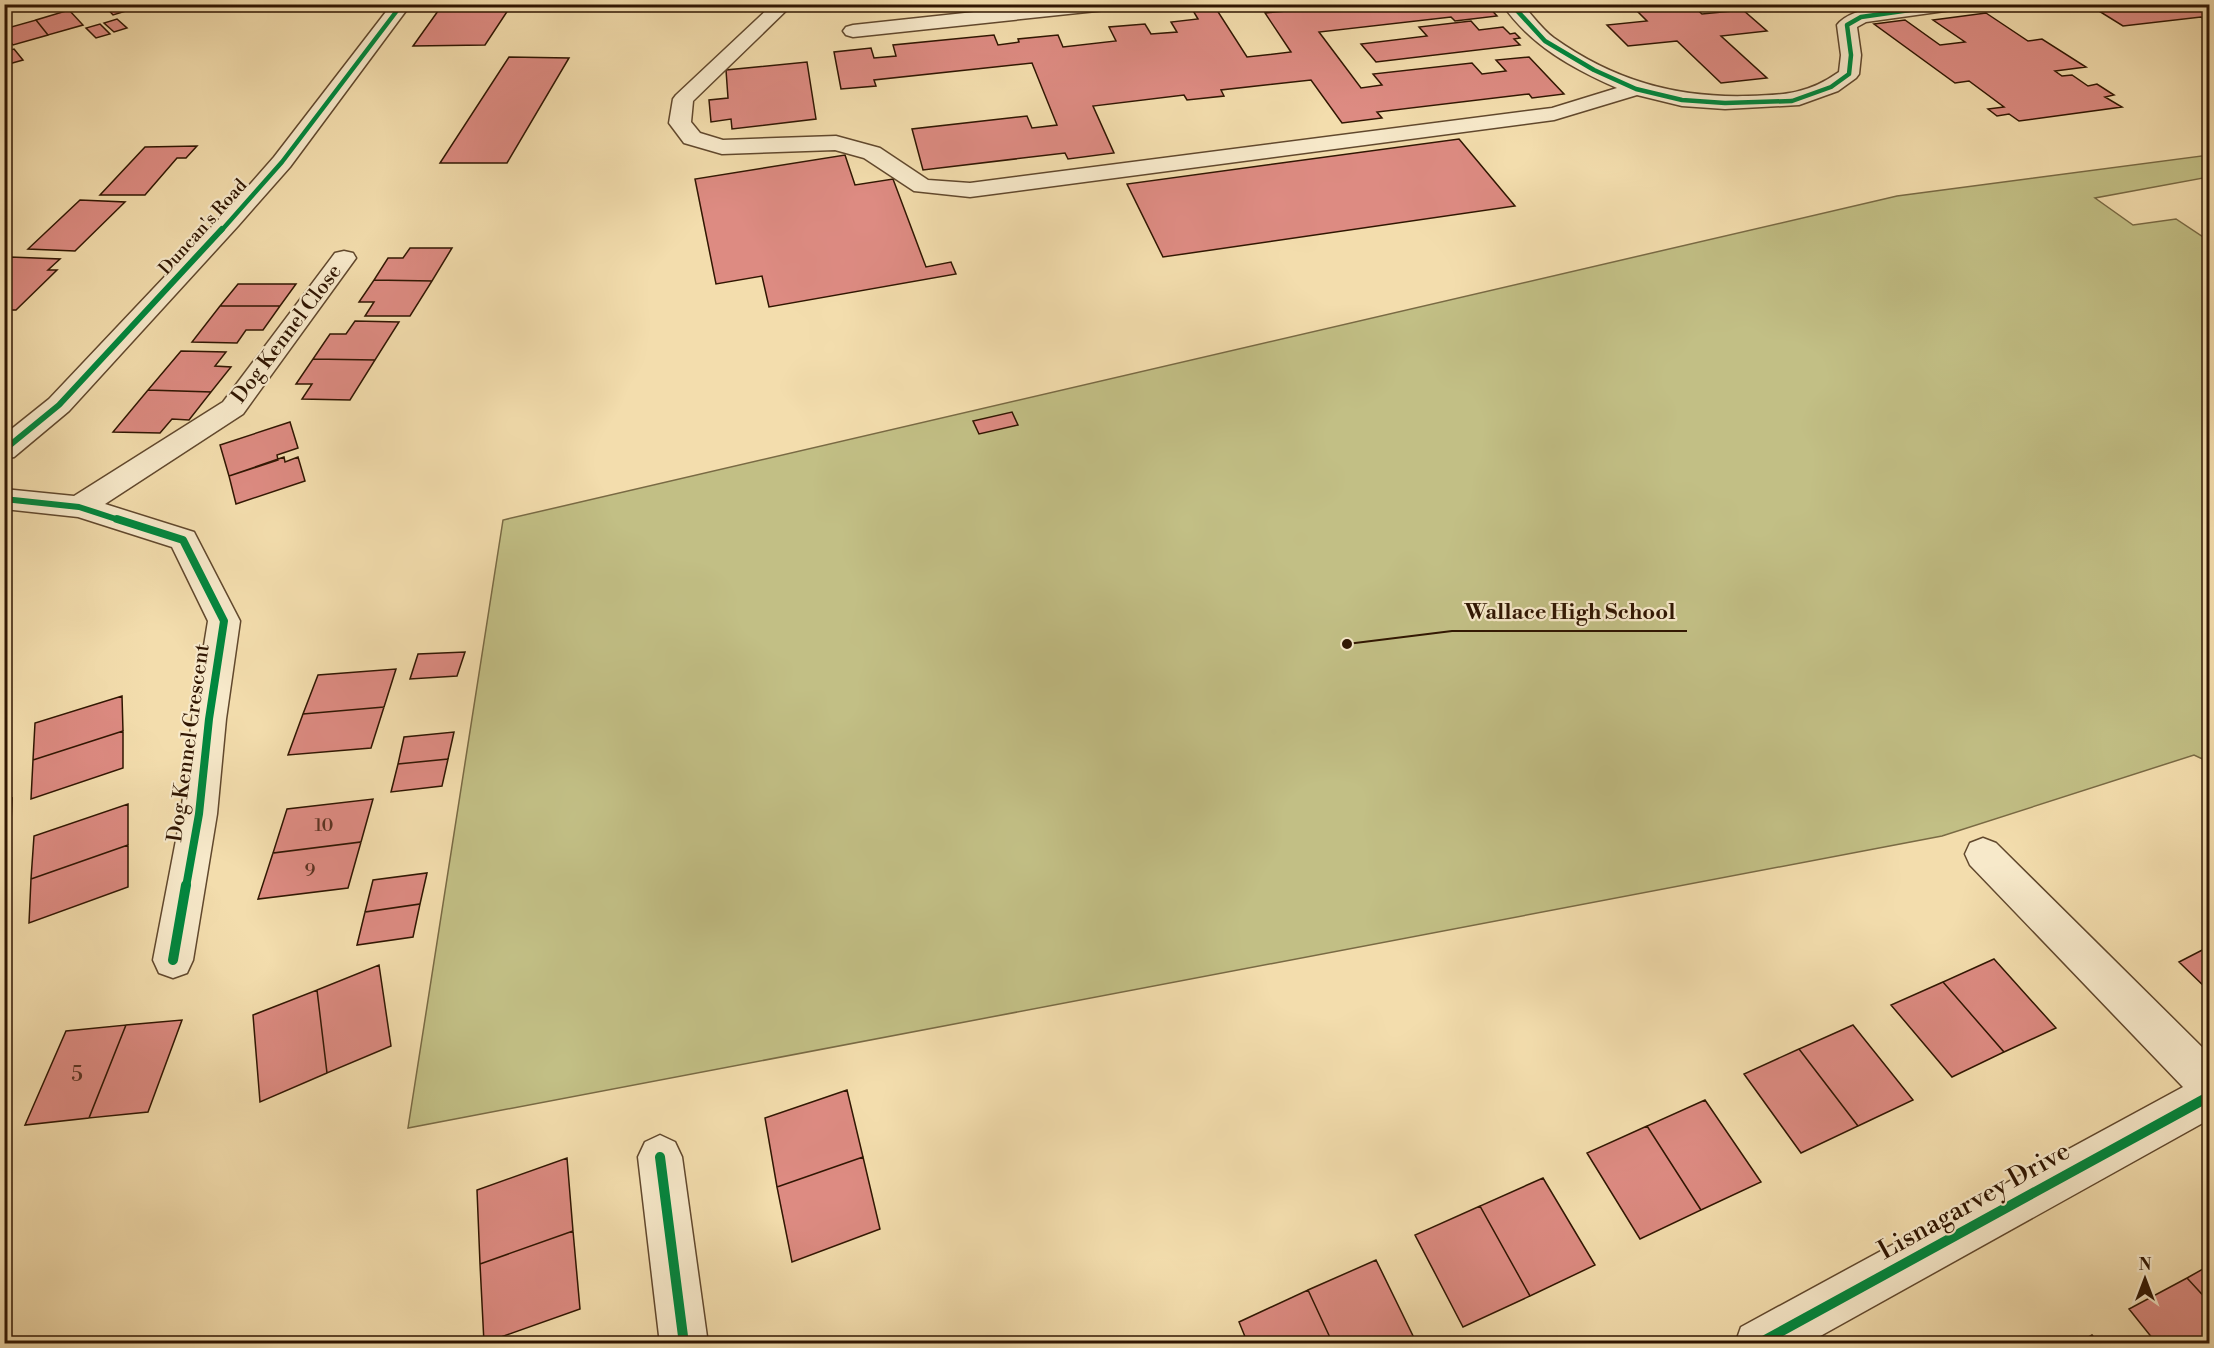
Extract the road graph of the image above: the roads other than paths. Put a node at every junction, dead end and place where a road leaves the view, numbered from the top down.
1 (11, 4) edge
2 (402, 4) edge
3 (784, 4) edge
4 (1106, 4) edge
5 (1511, 4) edge
6 (1952, 4) edge
7 (4, 6) edge
8 (853, 31) dead end
9 (1636, 90) junction
10 (344, 258) dead end
11 (4, 450) edge
12 (4, 499) edge
13 (79, 507) junction
14 (1983, 854) dead end
15 (173, 960) dead end
16 (2210, 1085) edge
17 (2210, 1096) edge
18 (660, 1157) dead end
19 (684, 1344) edge
20 (1758, 1344) edge

1 - 7 street
2 - 11 street, Duncan's Road
3 - 9 street
4 - 8 street
5 - 9 street
6 - 9 street
10 - 13 street, Dog Kennel Close
12 - 13 street
13 - 15 street, Dog Kennel Crescent
14 - 16 street
17 - 20 street, Lisnagarvey Drive
18 - 19 street

